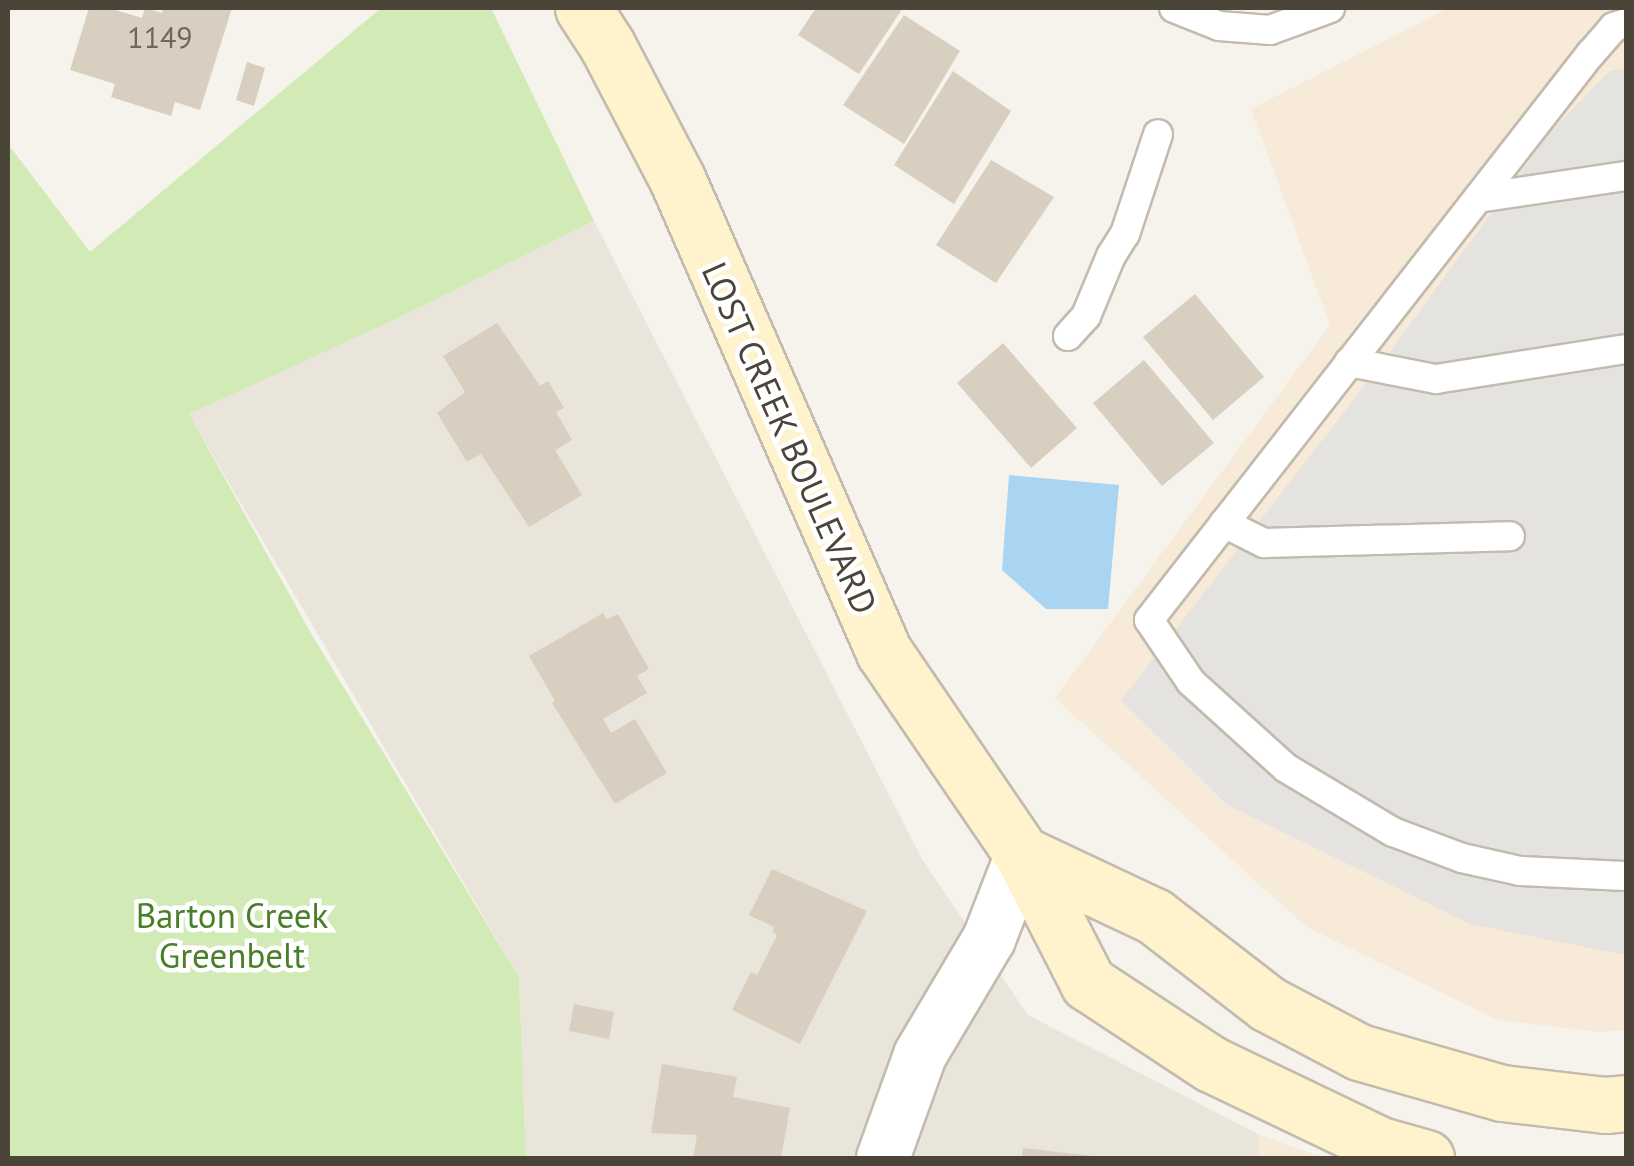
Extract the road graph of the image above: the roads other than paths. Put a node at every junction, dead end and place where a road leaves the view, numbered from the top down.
1 (582, 8) edge
2 (1174, 8) edge
3 (1330, 8) edge
4 (1626, 22) edge
5 (1158, 134) dead end
6 (1626, 176) edge
7 (1478, 198) junction
8 (1068, 336) dead end
9 (1626, 349) edge
10 (1349, 362) junction
11 (1224, 523) junction
12 (1510, 536) dead end
13 (1022, 854) junction
14 (1626, 876) edge
15 (1626, 1103) edge
16 (883, 1158) edge
17 (1426, 1158) edge

1 - 13 street, LOST CREEK BOULEVARD
2 - 3 lane
4 - 7 lane
5 - 8 lane
6 - 7 lane
7 - 10 lane
9 - 10 lane
10 - 11 lane
11 - 12 lane
11 - 14 lane
13 - 15 street
13 - 16 street
13 - 17 street, LOST CREEK BOULEVARD

